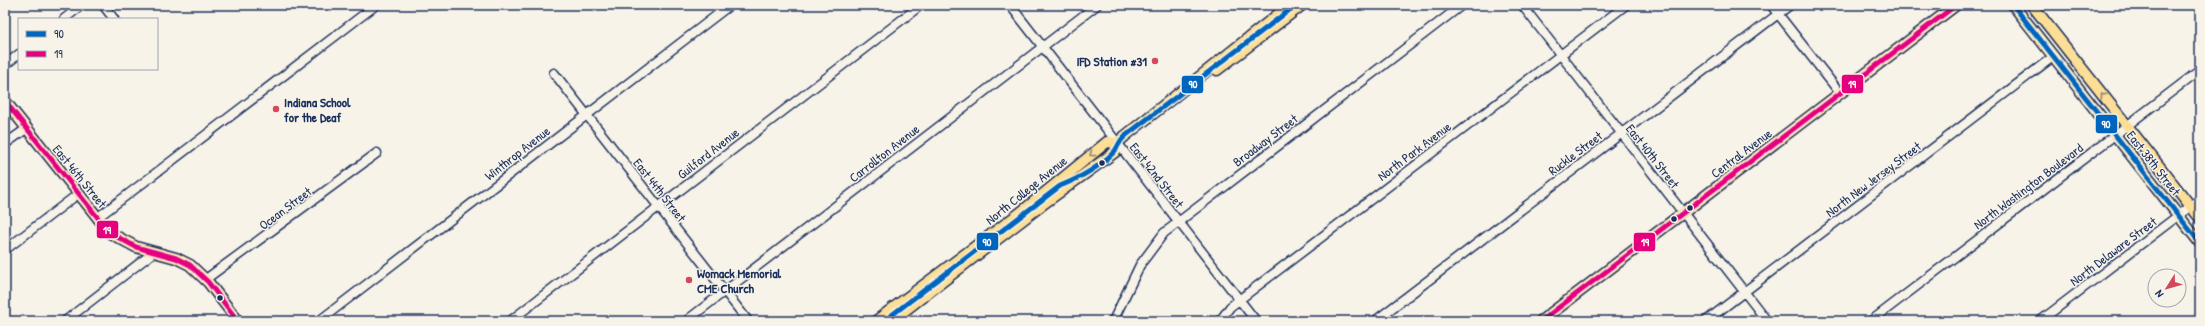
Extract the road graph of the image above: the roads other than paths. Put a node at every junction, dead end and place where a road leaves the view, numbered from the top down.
1 (82, 5) edge
2 (103, 5) edge
3 (376, 5) edge
4 (730, 5) edge
5 (921, 5) edge
6 (1010, 5) edge
7 (1098, 5) edge
8 (1290, 5) edge
9 (1302, 5) edge
10 (1462, 5) edge
11 (1522, 5) edge
12 (1626, 5) edge
13 (1771, 5) edge
14 (1790, 5) edge
15 (1956, 5) edge
16 (2013, 5) edge
17 (2032, 5) edge
18 (1778, 14) junction
19 (65, 18) edge
20 (113, 18) edge
21 (1042, 47) junction
22 (18, 55) edge
23 (1560, 55) junction
24 (2054, 56) junction
25 (5, 64) edge
26 (2200, 70) edge
27 (554, 73) dead end
28 (1185, 90) junction
29 (1840, 93) junction
30 (5, 101) edge
31 (586, 115) junction
32 (2127, 126) junction
33 (26, 129) junction
34 (1621, 134) junction
35 (2115, 135) junction
36 (1117, 143) junction
37 (5, 144) edge
38 (377, 154) dead end
39 (78, 194) junction
40 (2200, 199) edge
41 (2191, 206) junction
42 (658, 207) junction
43 (1683, 213) junction
44 (2179, 215) junction
45 (97, 218) junction
46 (2200, 218) edge
47 (1178, 221) junction
48 (2200, 243) edge
49 (5, 250) edge
50 (154, 252) junction
51 (206, 279) junction
52 (724, 292) junction
53 (1744, 292) junction
54 (1239, 300) junction
55 (64, 321) edge
56 (238, 321) edge
57 (319, 321) edge
58 (510, 321) edge
59 (686, 321) edge
60 (748, 321) edge
61 (876, 321) edge
62 (891, 321) edge
63 (1113, 321) edge
64 (1220, 321) edge
65 (1256, 321) edge
66 (1375, 321) edge
67 (1541, 321) edge
68 (1706, 321) edge
69 (1767, 321) edge
70 (1871, 321) edge
71 (2040, 321) edge

1 - 19 street
2 - 20 street
3 - 45 street
4 - 31 street, Winthrop Avenue
5 - 42 street, Guilford Avenue
6 - 21 street, East 42nd Street
7 - 21 street, Carrollton Avenue
8 - 28 main road, North College Avenue
9 - 28 main road, North College Avenue
10 - 47 street, Broadway Street
11 - 23 street, East 40th Street
12 - 23 street, North Park Avenue
13 - 18 street
14 - 18 street, Ruckle Street
15 - 29 main road, Central Avenue
16 - 24 main road, East 38th Street
32 -> 17 main road, East 38th Street
18 - 29 street
18 - 34 street, Ruckle Street
21 - 36 street, East 42nd Street
21 - 52 street, Carrollton Avenue
22 - 25 street
23 - 34 street, East 40th Street
23 - 54 street, North Park Avenue
24 - 35 main road, East 38th Street
24 - 53 street, North New Jersey Street
26 - 32 street, North Washington Boulevard
27 - 31 street, East 44th Street
28 - 36 main road, North College Avenue
29 - 43 main road, Central Avenue
30 - 33 main road, East 46th Street
31 - 42 street, East 44th Street
31 - 57 street, Winthrop Avenue
32 - 35 street, North Washington Boulevard
32 - 41 main road, East 38th Street
33 - 37 street
33 - 39 main road, East 46th Street
34 - 43 street, East 40th Street
34 - 66 street, Ruckle Street
35 - 44 main road, East 38th Street
35 - 70 street, North Washington Boulevard
36 - 47 street, East 42nd Street
36 -> 61 main road, North College Avenue
36 - 62 main road, North College Avenue
38 - 51 street, Ocean Street
39 - 45 main road, East 46th Street
39 - 49 street
40 - 41 street, North Delaware Street
41 - 44 street, North Delaware Street
41 - 46 main road, East 38th Street
42 - 52 street, East 44th Street
42 - 58 street, Guilford Avenue
43 - 53 street, East 40th Street
43 - 67 main road, Central Avenue
44 - 48 main road, East 38th Street
44 - 71 street, North Delaware Street
45 - 50 main road, East 46th Street
47 - 54 street, East 42nd Street
47 - 63 street, Broadway Street
50 - 51 main road, East 46th Street
50 - 55 street
51 - 56 main road, East 46th Street
52 - 59 street, Carrollton Avenue
52 - 60 street, East 44th Street
53 - 68 street, North New Jersey Street
53 - 69 street, East 40th Street
54 - 64 street, North Park Avenue
54 - 65 street, East 42nd Street

